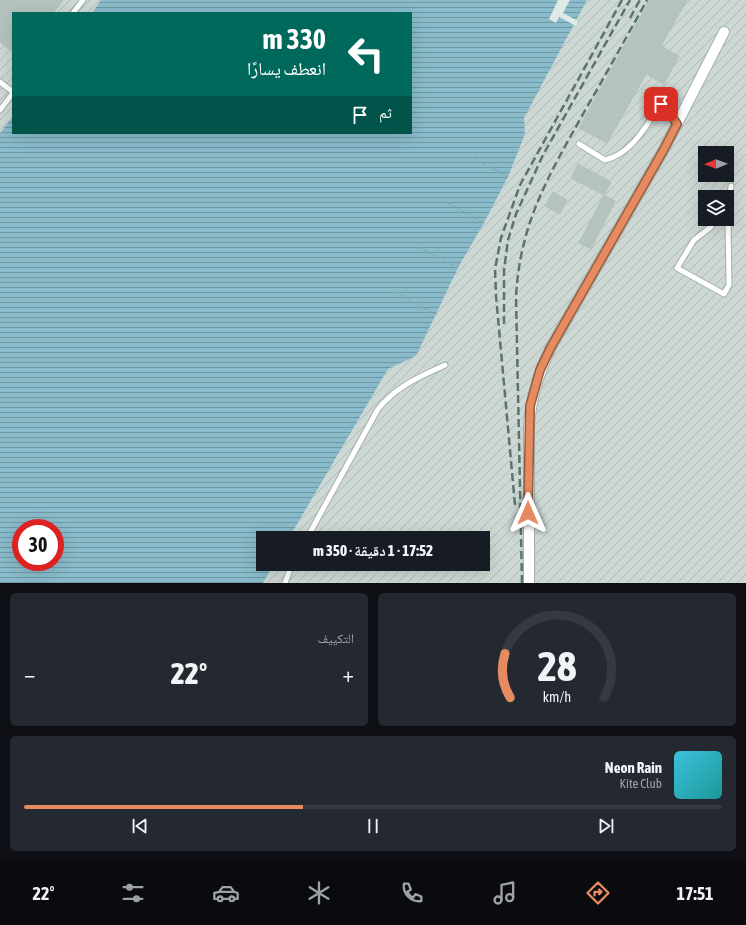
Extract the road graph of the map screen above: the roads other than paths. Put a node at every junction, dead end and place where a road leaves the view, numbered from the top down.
1 (83, 0) edge
2 (74, 12) edge
3 (724, 32) dead end
4 (0, 82) edge
5 (12, 91) edge
6 (12, 93) edge
7 (0, 110) edge
8 (677, 124) junction
9 (580, 144) dead end
10 (712, 226) edge
11 (728, 226) edge
12 (445, 365) dead end
13 (311, 531) edge
14 (289, 571) edge
15 (285, 583) edge
16 (529, 583) edge

1 - 2 lane
3 - 8 street
4 - 5 lane
6 - 7 lane
8 - 9 lane
8 - 16 street
10 - 11 lane
12 - 13 lane
14 - 15 lane

